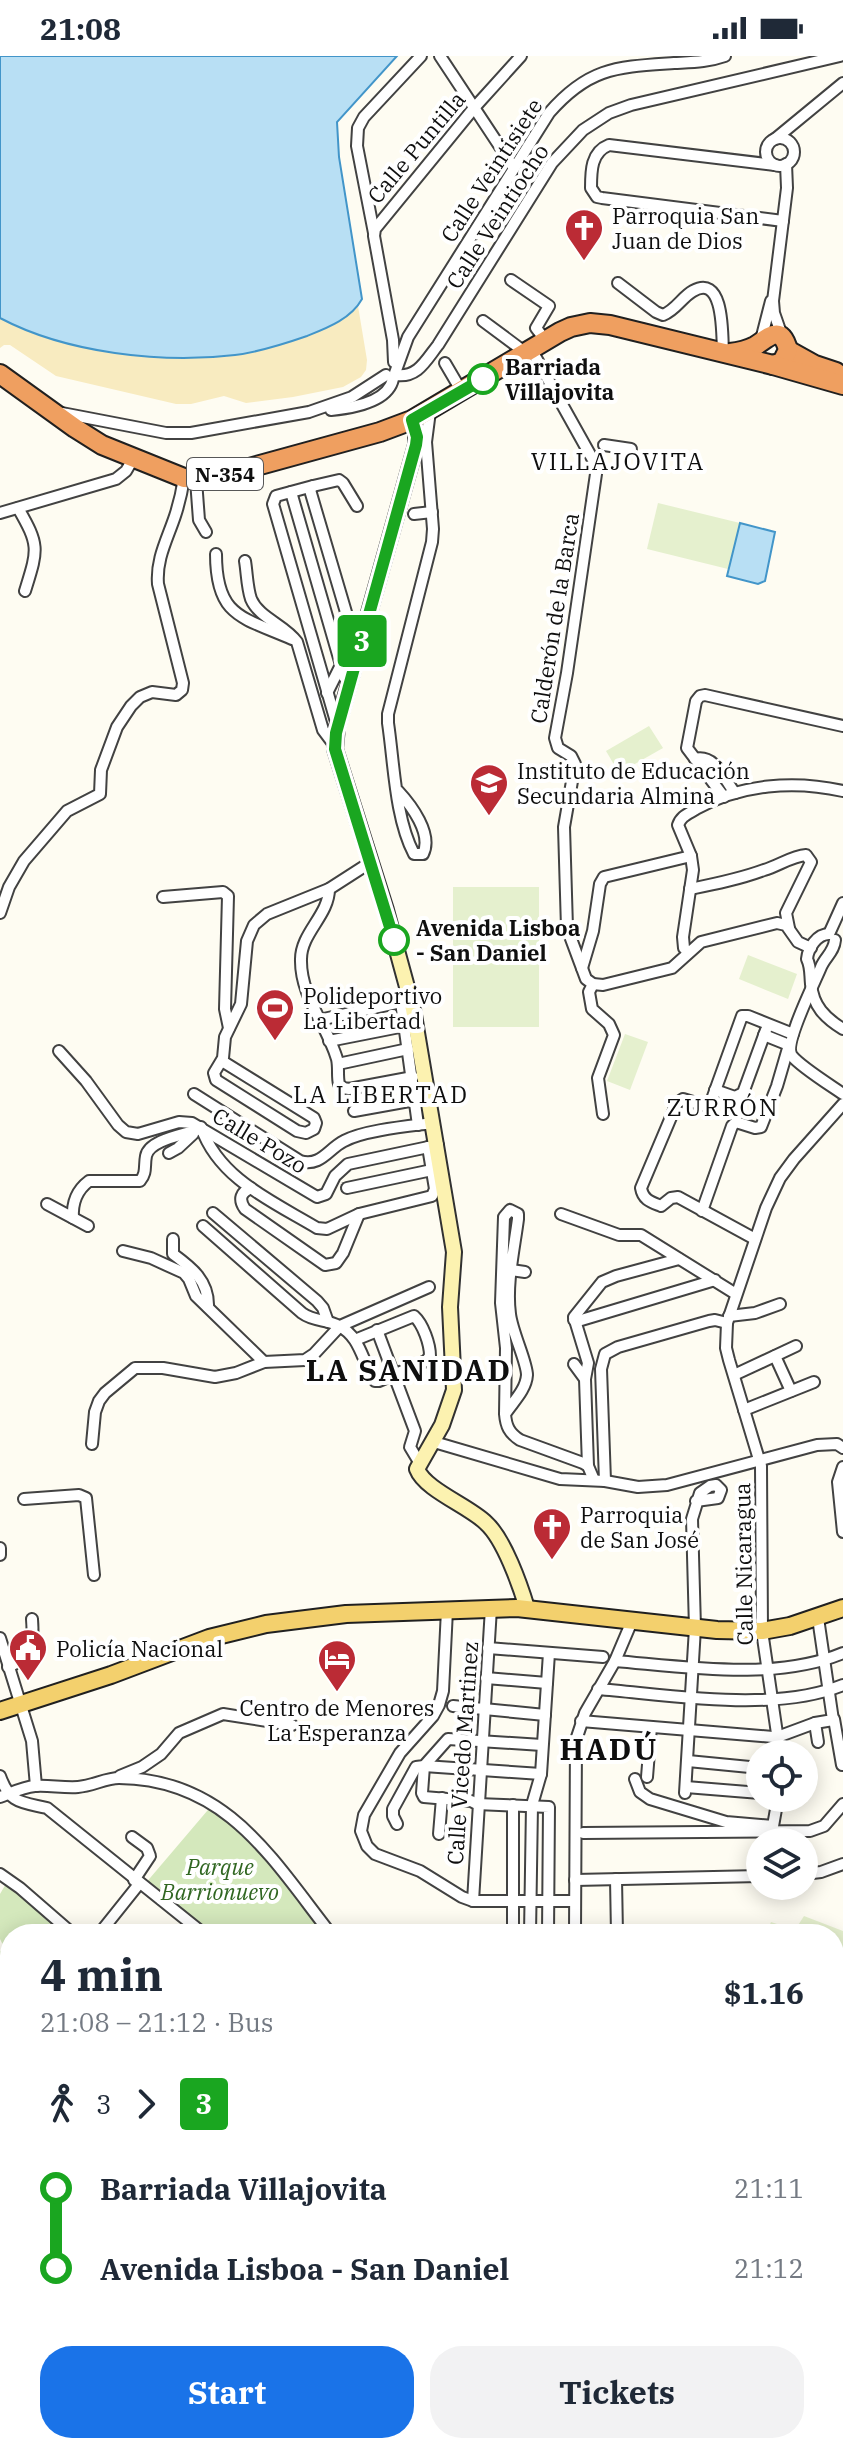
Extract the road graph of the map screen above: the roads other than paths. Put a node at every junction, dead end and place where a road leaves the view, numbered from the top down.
1 (421, 56) edge
2 (440, 56) edge
3 (521, 56) edge
4 (840, 56) edge
5 (721, 57) edge
6 (791, 61) edge
7 (843, 83) edge
8 (474, 108) junction
9 (797, 120) junction
10 (775, 139) junction
11 (793, 149) junction
12 (780, 164) junction
13 (514, 168) junction
14 (783, 221) junction
15 (374, 233) junction
16 (511, 280) dead end
17 (618, 283) dead end
18 (774, 288) junction
19 (483, 321) dead end
20 (392, 334) junction
21 (408, 337) junction
22 (760, 342) junction
23 (785, 344) junction
24 (534, 348) junction
25 (723, 354) junction
26 (445, 363) dead end
27 (770, 364) junction
28 (0, 374) edge
29 (392, 374) junction
30 (843, 374) edge
31 (843, 385) edge
32 (462, 392) junction
33 (48, 410) junction
34 (430, 411) junction
35 (309, 412) junction
36 (100, 420) junction
37 (412, 420) junction
38 (92, 440) junction
39 (604, 445) dead end
40 (631, 449) dead end
41 (133, 459) junction
42 (190, 479) junction
43 (313, 486) junction
44 (291, 492) junction
45 (357, 506) dead end
46 (18, 508) junction
47 (432, 512) junction
48 (0, 513) edge
49 (414, 514) dead end
50 (206, 532) dead end
51 (216, 554) dead end
52 (245, 561) dead end
53 (25, 591) dead end
54 (297, 642) junction
55 (327, 693) junction
56 (343, 706) junction
57 (843, 726) edge
58 (337, 727) junction
59 (335, 746) junction
60 (398, 791) junction
61 (843, 791) edge
62 (730, 795) junction
63 (691, 856) junction
64 (371, 862) junction
65 (329, 889) junction
66 (690, 889) junction
67 (163, 897) dead end
68 (843, 903) edge
69 (0, 913) edge
70 (789, 929) junction
71 (835, 938) edge
72 (811, 948) junction
73 (688, 952) junction
74 (816, 965) junction
75 (582, 968) junction
76 (593, 984) junction
77 (811, 988) junction
78 (406, 1001) junction
79 (319, 1020) junction
80 (405, 1026) junction
81 (229, 1028) junction
82 (843, 1029) edge
83 (766, 1030) junction
84 (791, 1039) junction
85 (329, 1041) junction
86 (408, 1049) junction
87 (59, 1051) dead end
88 (222, 1061) junction
89 (338, 1064) junction
90 (413, 1077) junction
91 (715, 1090) junction
92 (194, 1094) dead end
93 (843, 1094) edge
94 (415, 1100) junction
95 (843, 1104) edge
96 (354, 1111) dead end
97 (603, 1114) dead end
98 (426, 1124) junction
99 (199, 1128) junction
100 (433, 1146) junction
101 (169, 1153) dead end
102 (432, 1170) junction
103 (251, 1188) junction
104 (347, 1188) dead end
105 (47, 1204) dead end
106 (702, 1211) junction
107 (213, 1213) dead end
108 (359, 1214) junction
109 (561, 1214) dead end
110 (73, 1218) junction
111 (88, 1226) dead end
112 (203, 1226) dead end
113 (173, 1239) dead end
114 (755, 1239) junction
115 (123, 1251) dead end
116 (679, 1259) junction
117 (511, 1270) junction
118 (525, 1272) dead end
119 (715, 1280) junction
120 (429, 1287) dead end
121 (736, 1294) junction
122 (780, 1304) dead end
123 (208, 1307) junction
124 (728, 1319) junction
125 (574, 1320) junction
126 (328, 1322) junction
127 (340, 1326) junction
128 (377, 1330) junction
129 (355, 1340) junction
130 (796, 1346) dead end
131 (775, 1356) junction
132 (264, 1362) junction
133 (574, 1364) dead end
134 (394, 1374) junction
135 (734, 1375) junction
136 (533, 1376) dead end
137 (585, 1379) junction
138 (814, 1382) dead end
139 (791, 1391) junction
140 (513, 1402) junction
141 (744, 1410) junction
142 (505, 1414) junction
143 (434, 1442) junction
144 (92, 1444) dead end
145 (843, 1448) edge
146 (759, 1459) junction
147 (419, 1462) junction
148 (588, 1466) junction
149 (843, 1467) edge
150 (600, 1481) junction
151 (24, 1499) dead end
152 (696, 1501) dead end
153 (843, 1532) edge
154 (0, 1548) edge
155 (0, 1555) edge
156 (94, 1575) dead end
157 (491, 1608) junction
158 (527, 1608) junction
159 (843, 1608) edge
160 (447, 1610) junction
161 (818, 1618) junction
162 (32, 1619) dead end
163 (632, 1621) junction
164 (695, 1628) junction
165 (762, 1631) junction
166 (0, 1638) edge
167 (488, 1648) junction
168 (549, 1653) junction
169 (843, 1653) edge
170 (603, 1657) dead end
171 (825, 1660) junction
172 (615, 1661) junction
173 (8, 1667) junction
174 (694, 1667) junction
175 (767, 1671) junction
176 (486, 1678) junction
177 (547, 1683) junction
178 (843, 1685) edge
179 (598, 1689) junction
180 (829, 1691) junction
181 (692, 1697) junction
182 (771, 1700) junction
183 (20, 1705) junction
184 (453, 1706) dead end
185 (484, 1709) junction
186 (0, 1711) edge
187 (545, 1715) junction
188 (837, 1718) edge
189 (581, 1721) junction
190 (815, 1723) junction
191 (292, 1725) dead end
192 (651, 1727) junction
193 (690, 1731) junction
194 (777, 1736) junction
195 (482, 1740) junction
196 (778, 1740) edge
197 (818, 1740) edge
198 (542, 1745) junction
199 (841, 1751) edge
200 (688, 1761) junction
201 (842, 1765) edge
202 (424, 1766) junction
203 (746, 1767) edge
204 (480, 1770) junction
205 (541, 1774) junction
206 (0, 1776) edge
207 (114, 1778) junction
208 (36, 1786) junction
209 (746, 1792) edge
210 (4, 1795) edge
211 (442, 1798) junction
212 (477, 1804) junction
213 (843, 1804) edge
214 (513, 1805) junction
215 (532, 1805) junction
216 (397, 1824) dead end
217 (772, 1828) edge
218 (818, 1829) edge
219 (746, 1832) edge
220 (583, 1833) dead end
221 (439, 1834) dead end
222 (132, 1837) dead end
223 (843, 1864) edge
224 (818, 1872) edge
225 (746, 1876) edge
226 (616, 1879) junction
227 (575, 1880) junction
228 (4, 1881) edge
229 (136, 1882) junction
230 (530, 1900) junction
231 (548, 1900) junction
232 (473, 1901) junction
233 (513, 1901) junction
234 (575, 1901) junction
235 (60, 1924) edge
236 (106, 1924) edge
237 (191, 1924) edge
238 (323, 1924) edge
239 (513, 1924) edge
240 (530, 1924) edge
241 (548, 1924) edge
242 (575, 1924) edge
243 (617, 1924) edge

1 - 15 street
2 - 8 street
3 - 8 street, Calle Puntilla
4 - 6 street, Calle Veintiocho
5 - 13 street, Calle Veintisiete
6 - 29 street, Calle Veintiocho
7 - 9 street
8 - 13 street
8 - 15 street, Calle Puntilla
9 - 10 street
9 - 11 street
10 - 11 street
10 - 12 street
11 - 12 street
12 - 14 street
12 - 14 street
13 - 21 street, Calle Veintisiete
14 - 18 street
15 - 20 street, Calle Puntilla
16 - 24 street
17 - 25 street
18 - 22 street
18 - 23 street
19 - 24 street
20 - 21 street
20 - 29 street, Calle Puntilla
21 - 29 street, Calle Veintisiete
22 - 23 highway, N-354
22 - 25 highway, N-354
22 - 27 highway
23 - 27 highway
23 - 30 highway
24 - 25 highway, N-354
24 - 32 highway, N-354
24 - 75 street, Calderón de la Barca
25 - 27 highway, N-354
26 - 32 street
27 - 31 highway, N-354
28 - 33 highway, N-354
29 - 35 street
29 - 35 street
32 - 34 highway, N-354
33 - 36 street
33 - 38 highway, N-354
34 - 37 highway, N-354
34 - 47 street
35 - 36 street
36 - 38 street
37 - 42 highway, N-354
37 - 56 street
38 - 41 highway, N-354
39 - 40 street
41 - 42 highway, N-354
41 - 46 street
42 - 50 street
42 - 69 street
43 - 44 street
43 - 45 street
43 - 56 street
44 - 55 street
44 - 55 street
46 - 48 street
46 - 53 street
47 - 49 street
47 - 60 street
51 - 54 street
52 - 54 street
54 - 59 street
55 - 58 street
56 - 58 street
57 - 62 street
58 - 59 street
59 - 64 street
60 - 60 street
61 - 62 street
62 - 63 street
63 - 66 street
63 - 75 street
64 - 65 street
64 - 78 street
65 - 79 street
65 - 81 street
66 - 70 street
66 - 73 street
67 - 81 street
68 - 71 street
70 - 72 street
70 - 73 street
71 - 72 street
71 - 74 street
72 - 74 street
73 - 76 street
74 - 77 street
75 - 76 street, Calderón de la Barca
76 - 97 street, Calderón de la Barca
77 - 82 street
77 - 84 street
78 - 79 street
78 - 80 street
78 - 98 street
79 - 85 street
80 - 85 street
80 - 86 street
81 - 88 street
83 - 84 street
83 - 91 street
83 - 91 street
84 - 93 street
84 - 106 street
85 - 89 street
86 - 89 street
86 - 90 street
87 - 99 street, Calle Pozo
88 - 88 street
89 - 90 street
90 - 94 street
91 - 106 street
92 - 98 street
94 - 96 street
94 - 98 street
95 - 114 street
98 - 100 street
99 - 100 street, Calle Pozo
99 - 101 street
99 - 103 street
99 - 110 street
100 - 102 street
100 - 143 street
102 - 104 street
102 - 108 street
103 - 108 street
103 - 108 street
105 - 110 street
106 - 114 street
107 - 126 street
109 - 116 street
110 - 111 street
112 - 126 street
113 - 123 street
114 - 121 street
115 - 123 street
116 - 119 street
116 - 125 street
117 - 118 street
117 - 140 street
117 - 142 street
119 - 121 street
119 - 125 street
120 - 127 street
121 - 124 street
122 - 124 street
123 - 132 street
124 - 135 street
124 - 150 street
125 - 137 street
126 - 127 street
127 - 129 street
127 - 132 street
128 - 129 street
128 - 134 street
128 - 134 street
129 - 134 street
130 - 131 street
131 - 135 street
131 - 139 street
132 - 144 street
133 - 137 street
134 - 147 street
135 - 141 street
136 - 140 street
137 - 148 street
138 - 139 street
139 - 141 street
140 - 142 street
141 - 146 street
142 - 148 street
143 - 147 street
143 - 150 street
145 - 146 street, Calle Nicaragua
146 - 150 street
146 - 165 street, Calle Nicaragua
147 - 158 street
148 - 150 street
149 - 153 street
151 - 156 street
152 - 164 street
154 - 155 street
157 - 158 main road
157 - 160 main road
157 - 167 street, Calle Vicedo Martinez
158 - 163 main road
159 - 161 main road
160 - 183 main road
160 - 232 street
161 - 165 main road
161 - 171 street
162 - 173 street
163 - 164 main road
163 - 172 street
164 - 165 main road
164 - 174 street
165 - 175 street, Calle Nicaragua
166 - 173 street
167 - 168 street
167 - 176 street, Calle Vicedo Martinez
168 - 170 street
168 - 177 street
169 - 171 street
171 - 175 street
171 - 180 street
172 - 174 street
172 - 179 street
173 - 183 street
174 - 175 street
174 - 181 street
175 - 182 street, Calle Nicaragua
176 - 177 street
176 - 185 street, Calle Vicedo Martinez
177 - 187 street
178 - 180 street
179 - 181 street
179 - 189 street
180 - 182 street
180 - 188 street
181 - 182 street
181 - 193 street
182 - 194 street, Calle Nicaragua
183 - 186 main road
183 - 208 street
184 - 185 street
185 - 187 street
185 - 195 street, Calle Vicedo Martinez
187 - 198 street
188 - 190 street
188 - 199 street
189 - 192 street
189 - 227 street
190 - 194 street
190 - 197 street
191 - 207 street
192 - 193 street
192 - 217 street
193 - 194 street
193 - 200 street
194 - 196 street, Calle Nicaragua
195 - 198 street
195 - 202 street
195 - 204 street, Calle Vicedo Martinez
198 - 205 street
199 - 201 street
200 - 203 street
200 - 209 street
202 - 204 street
202 - 211 street
202 - 216 street
204 - 205 street
204 - 212 street, Calle Vicedo Martinez
205 - 215 street
206 - 210 street
207 - 208 street
207 - 238 street
208 - 210 street
210 - 229 street
211 - 212 street
211 - 221 street
212 - 214 street
212 - 232 street, Calle Vicedo Martinez
213 - 218 street
214 - 215 street
214 - 233 street
215 - 230 street
215 - 231 street
219 - 220 street
222 - 229 street
223 - 224 street
225 - 226 street
226 - 227 street
226 - 243 street
227 - 234 street
228 - 235 street
229 - 236 street
229 - 237 street
230 - 231 street
230 - 233 street
230 - 240 street
231 - 234 street
231 - 241 street
232 - 233 street
233 - 239 street
234 - 242 street

